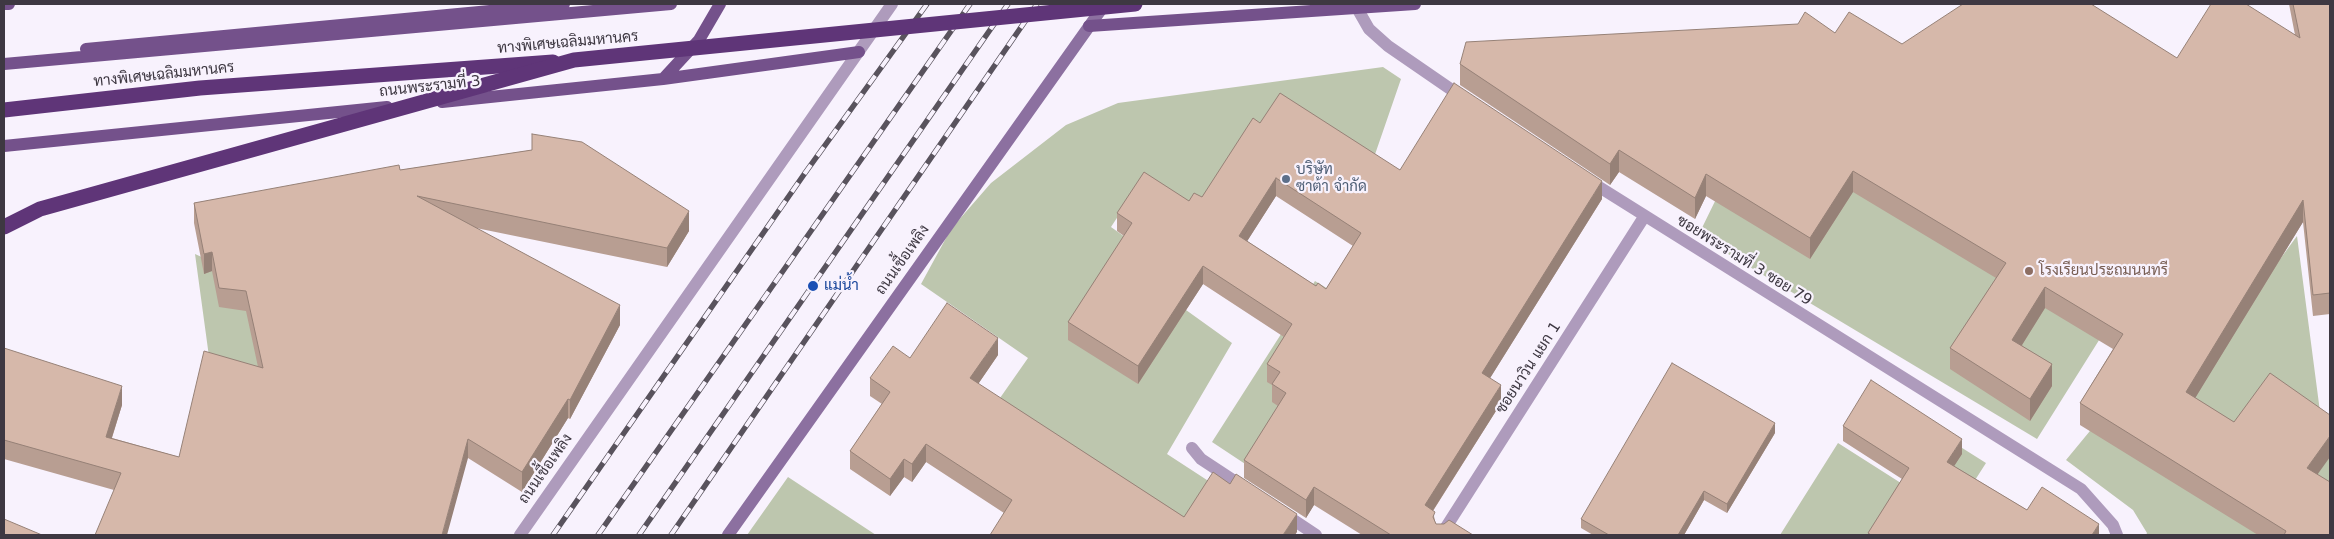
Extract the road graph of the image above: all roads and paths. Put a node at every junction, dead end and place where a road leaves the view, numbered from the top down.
1 (4, 4) edge
2 (9, 4) edge
3 (564, 4) edge
4 (671, 4) edge
5 (720, 4) edge
6 (892, 4) edge
7 (1105, 4) edge
8 (1135, 4) edge
9 (1415, 4) edge
10 (1357, 8) junction
11 (1089, 26) junction
12 (859, 52) junction
13 (4, 58) edge
14 (574, 60) junction
15 (4, 64) edge
16 (663, 79) junction
17 (1474, 105) edge
18 (4, 110) edge
19 (4, 146) edge
20 (1580, 175) edge
21 (1644, 218) junction
22 (4, 227) edge
23 (1192, 448) dead end
24 (1259, 497) edge
25 (1275, 508) edge
26 (520, 535) edge
27 (728, 535) edge
28 (1316, 535) edge
29 (1441, 535) edge
30 (2116, 535) edge

1 - 2 main road
3 - 13 main road
4 - 15 main road
5 - 16 main road
6 - 12 street, ถนนเชื้อเพลิง
7 - 11 street, ถนนเชื้อเพลิง
8 - 14 highway, ทางพิเศษเฉลิมมหานคร, bridge
9 - 10 main road
10 - 11 main road
10 - 17 street
11 - 27 street, ถนนเชื้อเพลิง
12 - 16 main road, ถนนพระรามที่ 3
12 - 26 street, ถนนเชื้อเพลิง
14 - 18 highway, ทางพิเศษเฉลิมมหานคร, bridge
14 - 22 highway, bridge
16 - 19 main road, ถนนพระรามที่ 3
20 - 21 street, ซอยพระรามที่ 3 ซอย 79
21 - 29 street, ซอยนาวิน แยก 1
21 - 30 street, ซอยพระรามที่ 3 ซอย 79
23 - 24 street
25 - 28 street

